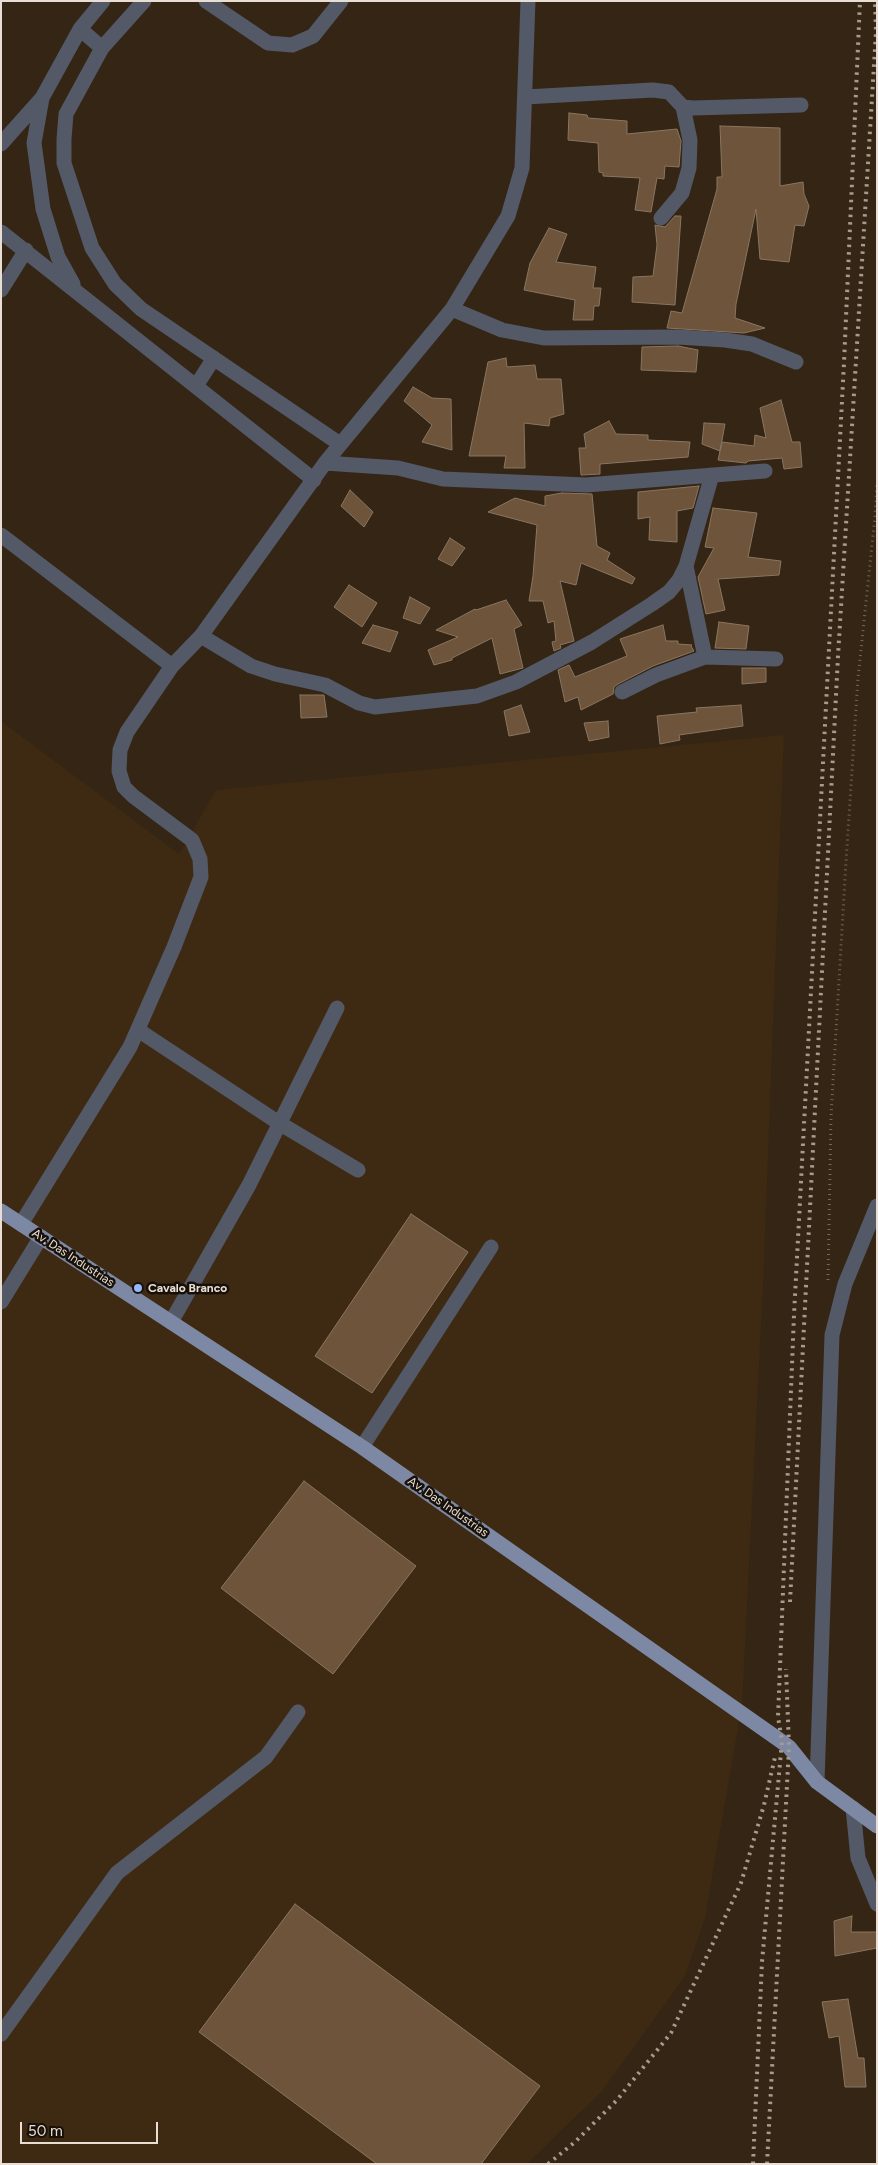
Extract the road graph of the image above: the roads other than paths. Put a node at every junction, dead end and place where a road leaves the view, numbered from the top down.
1 (103, 1) edge
2 (144, 1) edge
3 (206, 1) edge
4 (341, 1) edge
5 (528, 1) edge
6 (80, 29) junction
7 (102, 48) junction
8 (525, 97) junction
9 (42, 98) junction
10 (801, 105) dead end
11 (683, 107) junction
12 (1, 144) edge
13 (661, 218) dead end
14 (1, 232) edge
15 (26, 250) junction
16 (1, 290) edge
17 (76, 290) junction
18 (452, 309) junction
19 (214, 358) junction
20 (796, 362) dead end
21 (196, 386) junction
22 (340, 444) junction
23 (325, 463) junction
24 (765, 472) dead end
25 (712, 475) junction
26 (314, 480) junction
27 (1, 535) edge
28 (686, 566) junction
29 (202, 636) junction
30 (706, 657) junction
31 (776, 659) dead end
32 (172, 666) junction
33 (622, 692) dead end
34 (337, 1008) dead end
35 (138, 1030) junction
36 (279, 1123) junction
37 (358, 1170) dead end
38 (877, 1206) edge
39 (1, 1211) edge
40 (21, 1224) junction
41 (41, 1237) junction
42 (491, 1247) dead end
43 (1, 1302) edge
44 (171, 1322) junction
45 (362, 1447) junction
46 (298, 1712) dead end
47 (817, 1782) junction
48 (853, 1808) junction
49 (877, 1826) edge
50 (877, 1904) edge
51 (1, 2034) edge

1 - 6 street
2 - 7 street
3 - 4 street
5 - 8 street
6 - 7 street
6 - 9 street
7 - 19 street
8 - 11 street
8 - 18 street
9 - 12 street
9 - 17 street
10 - 11 street
11 - 13 street
14 - 15 street
15 - 16 street
15 - 17 street
17 - 21 street
18 - 20 street
18 - 22 street
19 - 21 street
19 - 22 street
21 - 26 street
22 - 23 street
23 - 25 street
23 - 26 street
24 - 25 street
25 - 28 street
26 - 29 street
27 - 32 street
28 - 29 street
28 - 30 street
29 - 32 street
30 - 31 street
30 - 33 street
32 - 35 street
34 - 36 street
35 - 36 street
35 - 40 street
36 - 37 street
36 - 44 street
38 - 47 street
39 - 40 main road, Av. Das Industrias
40 - 41 main road, Av. Das Industrias
41 - 43 street
41 - 44 main road, Av. Das Industrias
42 - 45 street
44 - 45 main road, Av. Das Industrias
45 - 47 main road, Av. Das Industrias
46 - 51 street
47 - 48 main road, Av. Das Industrias
48 - 49 main road, Av. Das Industrias
48 - 50 street

